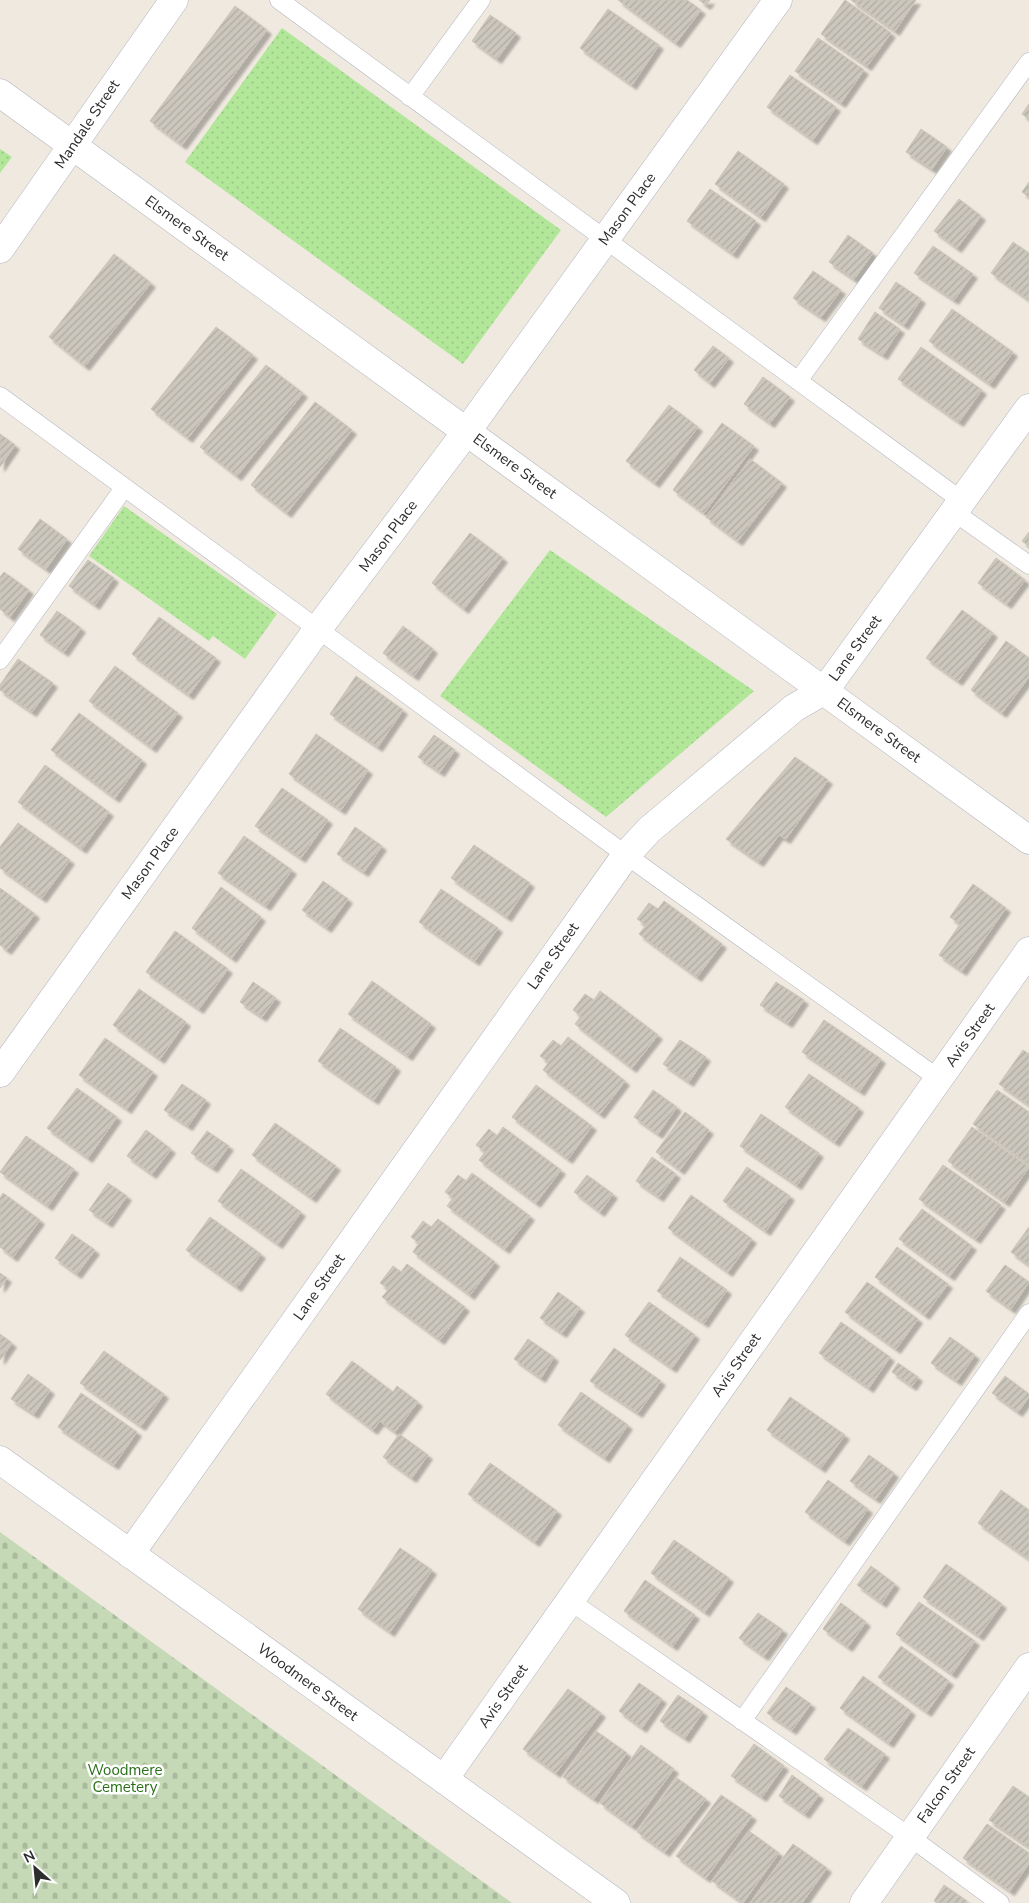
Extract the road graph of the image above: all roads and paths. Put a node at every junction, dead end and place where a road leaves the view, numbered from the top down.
1 (174, 0) edge
2 (279, 0) edge
3 (481, 0) edge
4 (778, 0) edge
5 (1029, 62) edge
6 (0, 93) edge
7 (410, 97) junction
8 (72, 145) junction
9 (604, 240) junction
10 (0, 249) edge
11 (798, 382) junction
12 (0, 396) edge
13 (1029, 408) edge
14 (466, 431) junction
15 (124, 488) junction
16 (958, 506) junction
17 (1029, 565) edge
18 (317, 630) junction
19 (0, 660) edge
20 (825, 690) junction
21 (1029, 840) edge
22 (626, 855) junction
23 (1029, 951) edge
24 (0, 1073) edge
25 (939, 1079) junction
26 (1029, 1313) edge
27 (0, 1460) edge
28 (130, 1554) junction
29 (570, 1601) junction
30 (1029, 1666) edge
31 (742, 1721) junction
32 (444, 1780) junction
33 (910, 1837) junction
34 (616, 1903) edge
35 (864, 1903) edge
36 (1000, 1903) edge

1 - 8 street, Mandale Street
2 - 7 lane
3 - 7 lane
4 - 9 street, Mason Place
5 - 11 lane
6 - 8 street, Elsmere Street
7 - 9 lane
8 - 10 street, Mandale Street
8 - 14 street, Elsmere Street
9 - 11 lane
9 - 14 street, Mason Place
11 - 16 lane
12 - 15 lane
13 - 16 street, Lane Street
14 - 18 street, Mason Place
14 - 20 street, Elsmere Street
15 - 18 lane
15 - 19 lane
16 - 17 lane
16 - 20 street, Lane Street
18 - 22 lane
18 - 24 street, Mason Place
20 - 21 street, Elsmere Street
20 - 22 street, Lane Street
22 - 25 lane
22 - 28 street, Lane Street
23 - 25 street, Avis Street
25 - 29 street, Avis Street
26 - 31 lane
27 - 28 street, Woodmere Street
28 - 32 street, Woodmere Street
29 - 31 lane
29 - 32 street, Avis Street
30 - 33 street, Falcon Street
31 - 33 lane
32 - 34 street, Woodmere Street
33 - 35 street, Falcon Street
33 - 36 lane

